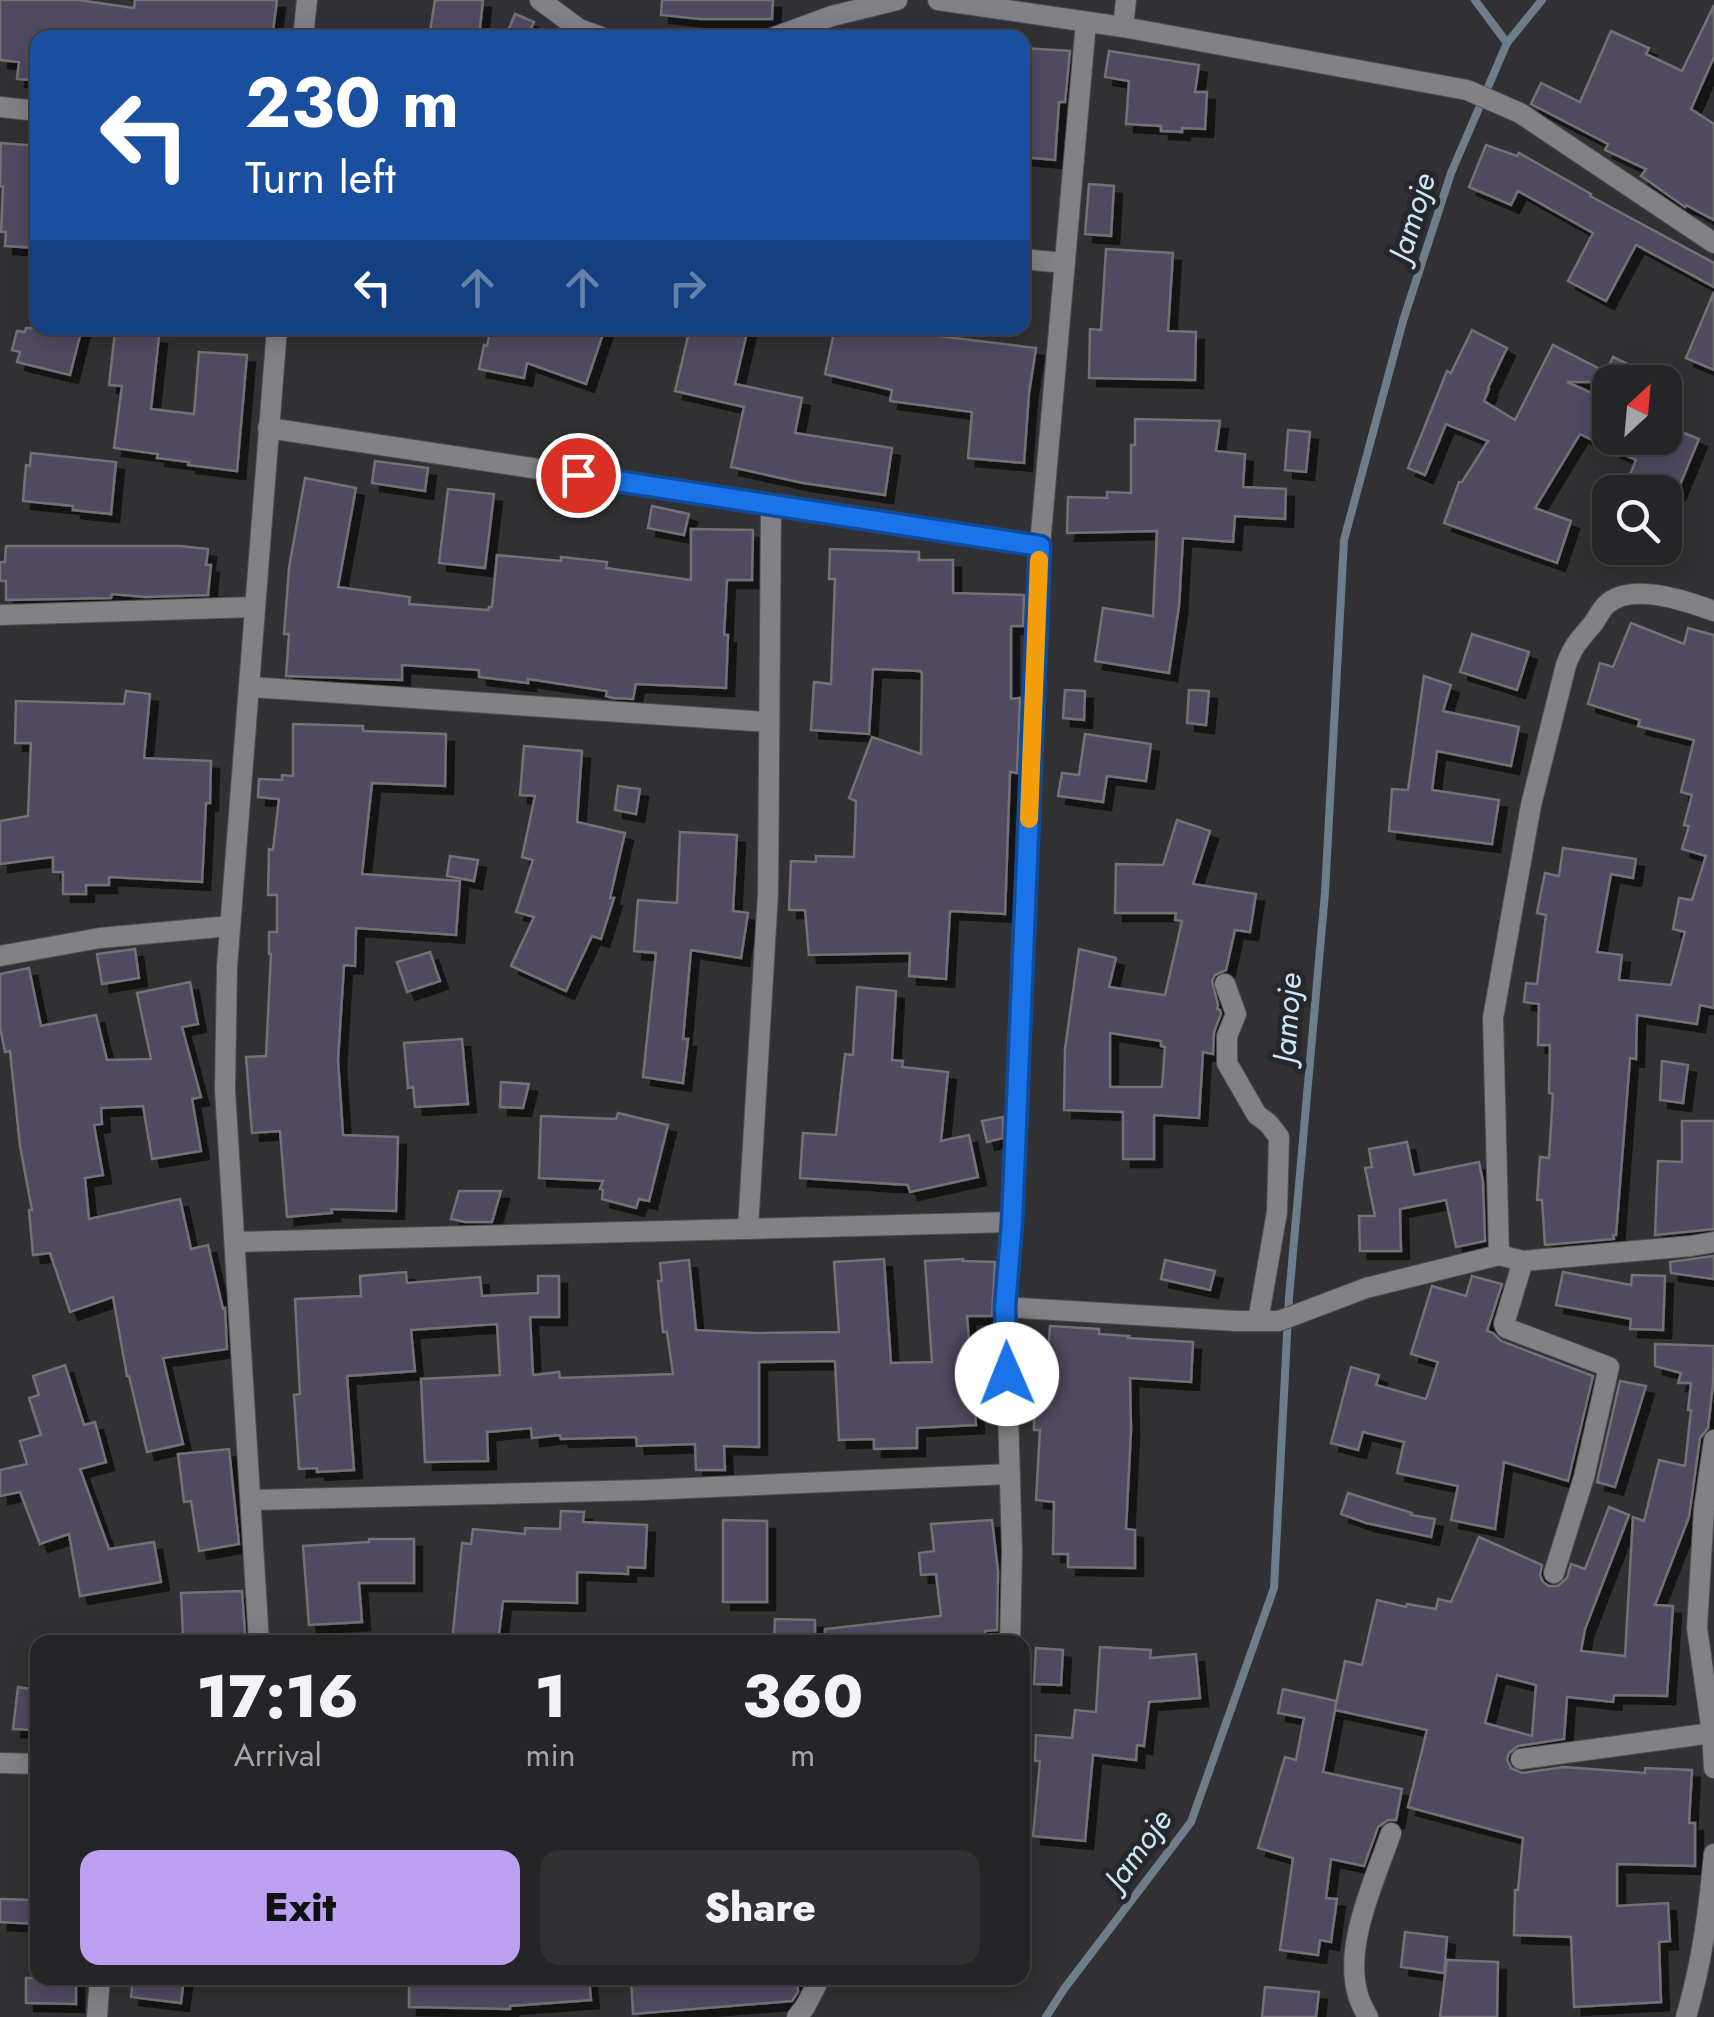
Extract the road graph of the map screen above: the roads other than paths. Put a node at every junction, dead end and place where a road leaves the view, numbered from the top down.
1 (307, 0) edge
2 (540, 0) edge
3 (898, 0) edge
4 (938, 0) edge
5 (1126, 0) edge
6 (1086, 22) junction
7 (1123, 27) junction
8 (304, 30) edge
9 (582, 30) edge
10 (794, 30) edge
11 (0, 106) edge
12 (30, 110) edge
13 (1714, 244) edge
14 (1030, 260) edge
15 (1065, 264) junction
16 (276, 335) edge
17 (268, 428) junction
18 (771, 505) junction
19 (1040, 546) junction
20 (255, 608) junction
21 (1714, 611) edge
22 (0, 615) edge
23 (248, 687) junction
24 (768, 722) junction
25 (230, 926) junction
26 (0, 956) edge
27 (1225, 984) dead end
28 (1012, 1222) junction
29 (748, 1228) junction
30 (235, 1242) junction
31 (1714, 1242) edge
32 (1499, 1256) junction
33 (1523, 1261) junction
34 (1005, 1307) junction
35 (1258, 1321) junction
36 (1714, 1440) edge
37 (1010, 1474) junction
38 (250, 1500) junction
39 (1554, 1574) dead end
40 (259, 1635) edge
41 (1010, 1635) edge
42 (1712, 1733) junction
43 (1521, 1759) dead end
44 (0, 1763) edge
45 (30, 1764) edge
46 (1714, 1768) edge
47 (1391, 1833) dead end
48 (1714, 1854) edge
49 (99, 1985) edge
50 (816, 1985) edge
51 (97, 2017) edge
52 (797, 2017) edge
53 (1368, 2017) edge
54 (1686, 2017) edge

1 - 8 street
2 - 9 street
3 - 10 street
4 - 6 street
5 - 7 street
6 - 7 street
6 - 15 street
7 - 13 street
11 - 12 street
14 - 15 street
15 - 19 street
16 - 17 street
17 - 18 street
17 - 20 street
18 - 19 street
18 - 24 street
19 - 28 street
20 - 22 street
20 - 23 street
21 - 32 street
23 - 24 street
23 - 25 street
24 - 29 street
25 - 26 street
25 - 30 street
27 - 35 street
28 - 29 street
28 - 34 street
29 - 30 street
30 - 38 street
31 - 33 street
32 - 33 street
32 - 35 street
33 - 39 street
34 - 35 street
34 - 37 street
36 - 42 street
37 - 38 street
37 - 41 street
38 - 40 street
42 - 43 street
42 - 46 street
44 - 45 street
47 - 53 street
48 - 54 street
49 - 51 street
50 - 52 street

